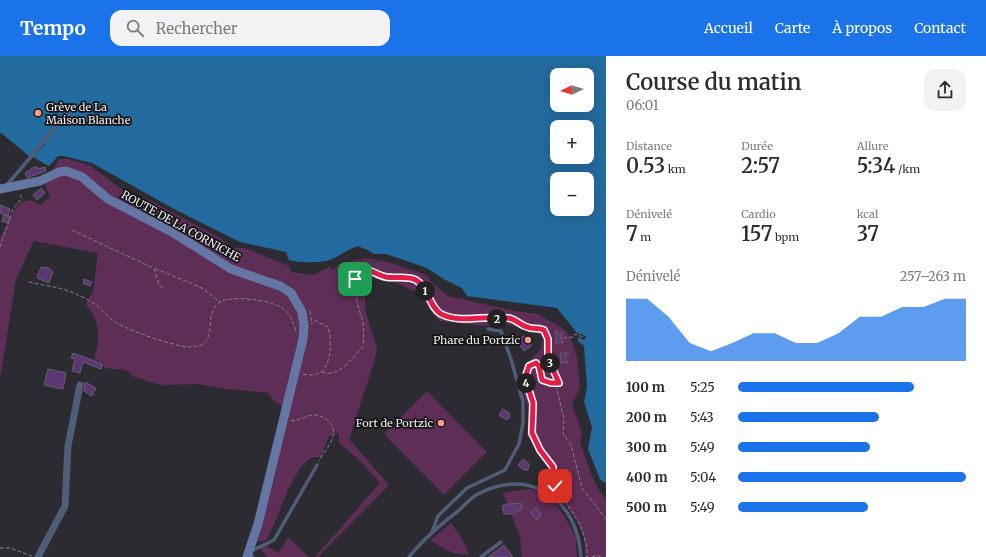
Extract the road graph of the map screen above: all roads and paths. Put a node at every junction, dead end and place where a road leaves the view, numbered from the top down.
1 (68, 113) dead end
2 (14, 187) junction
3 (1, 189) edge
4 (72, 230) dead end
5 (0, 247) edge
6 (154, 268) junction
7 (29, 282) dead end
8 (163, 288) dead end
9 (220, 302) junction
10 (312, 319) dead end
11 (488, 329) dead end
12 (296, 334) dead end
13 (583, 336) dead end
14 (563, 338) dead end
15 (322, 372) junction
16 (303, 374) dead end
17 (556, 384) junction
18 (80, 385) dead end
19 (289, 420) dead end
20 (317, 465) joint
21 (606, 519) edge
22 (432, 532) junction
23 (501, 542) dead end
24 (0, 548) edge
25 (250, 555) edge
26 (34, 557) edge
27 (38, 557) edge
28 (409, 557) edge
29 (481, 557) edge
30 (581, 557) edge
31 (587, 557) edge
32 (592, 557) edge
33 (601, 557) edge

1 - 3 lane
2 - 3 street, ROUTE DE LA CORNICHE
2 - 5 path
2 - 25 street, ROUTE DE LA CORNICHE
4 - 6 path
6 - 8 path
6 - 9 path
7 - 9 path
9 - 12 path
10 - 15 path
11 - 22 lane
13 - 14 path
15 - 16 path
15 - 17 path
17 - 21 path
17 - 31 path
18 - 27 street
19 - 20 path
20 - 25 lane
22 - 28 lane
22 - 30 lane
23 - 29 lane
24 - 26 path
32 - 33 path

